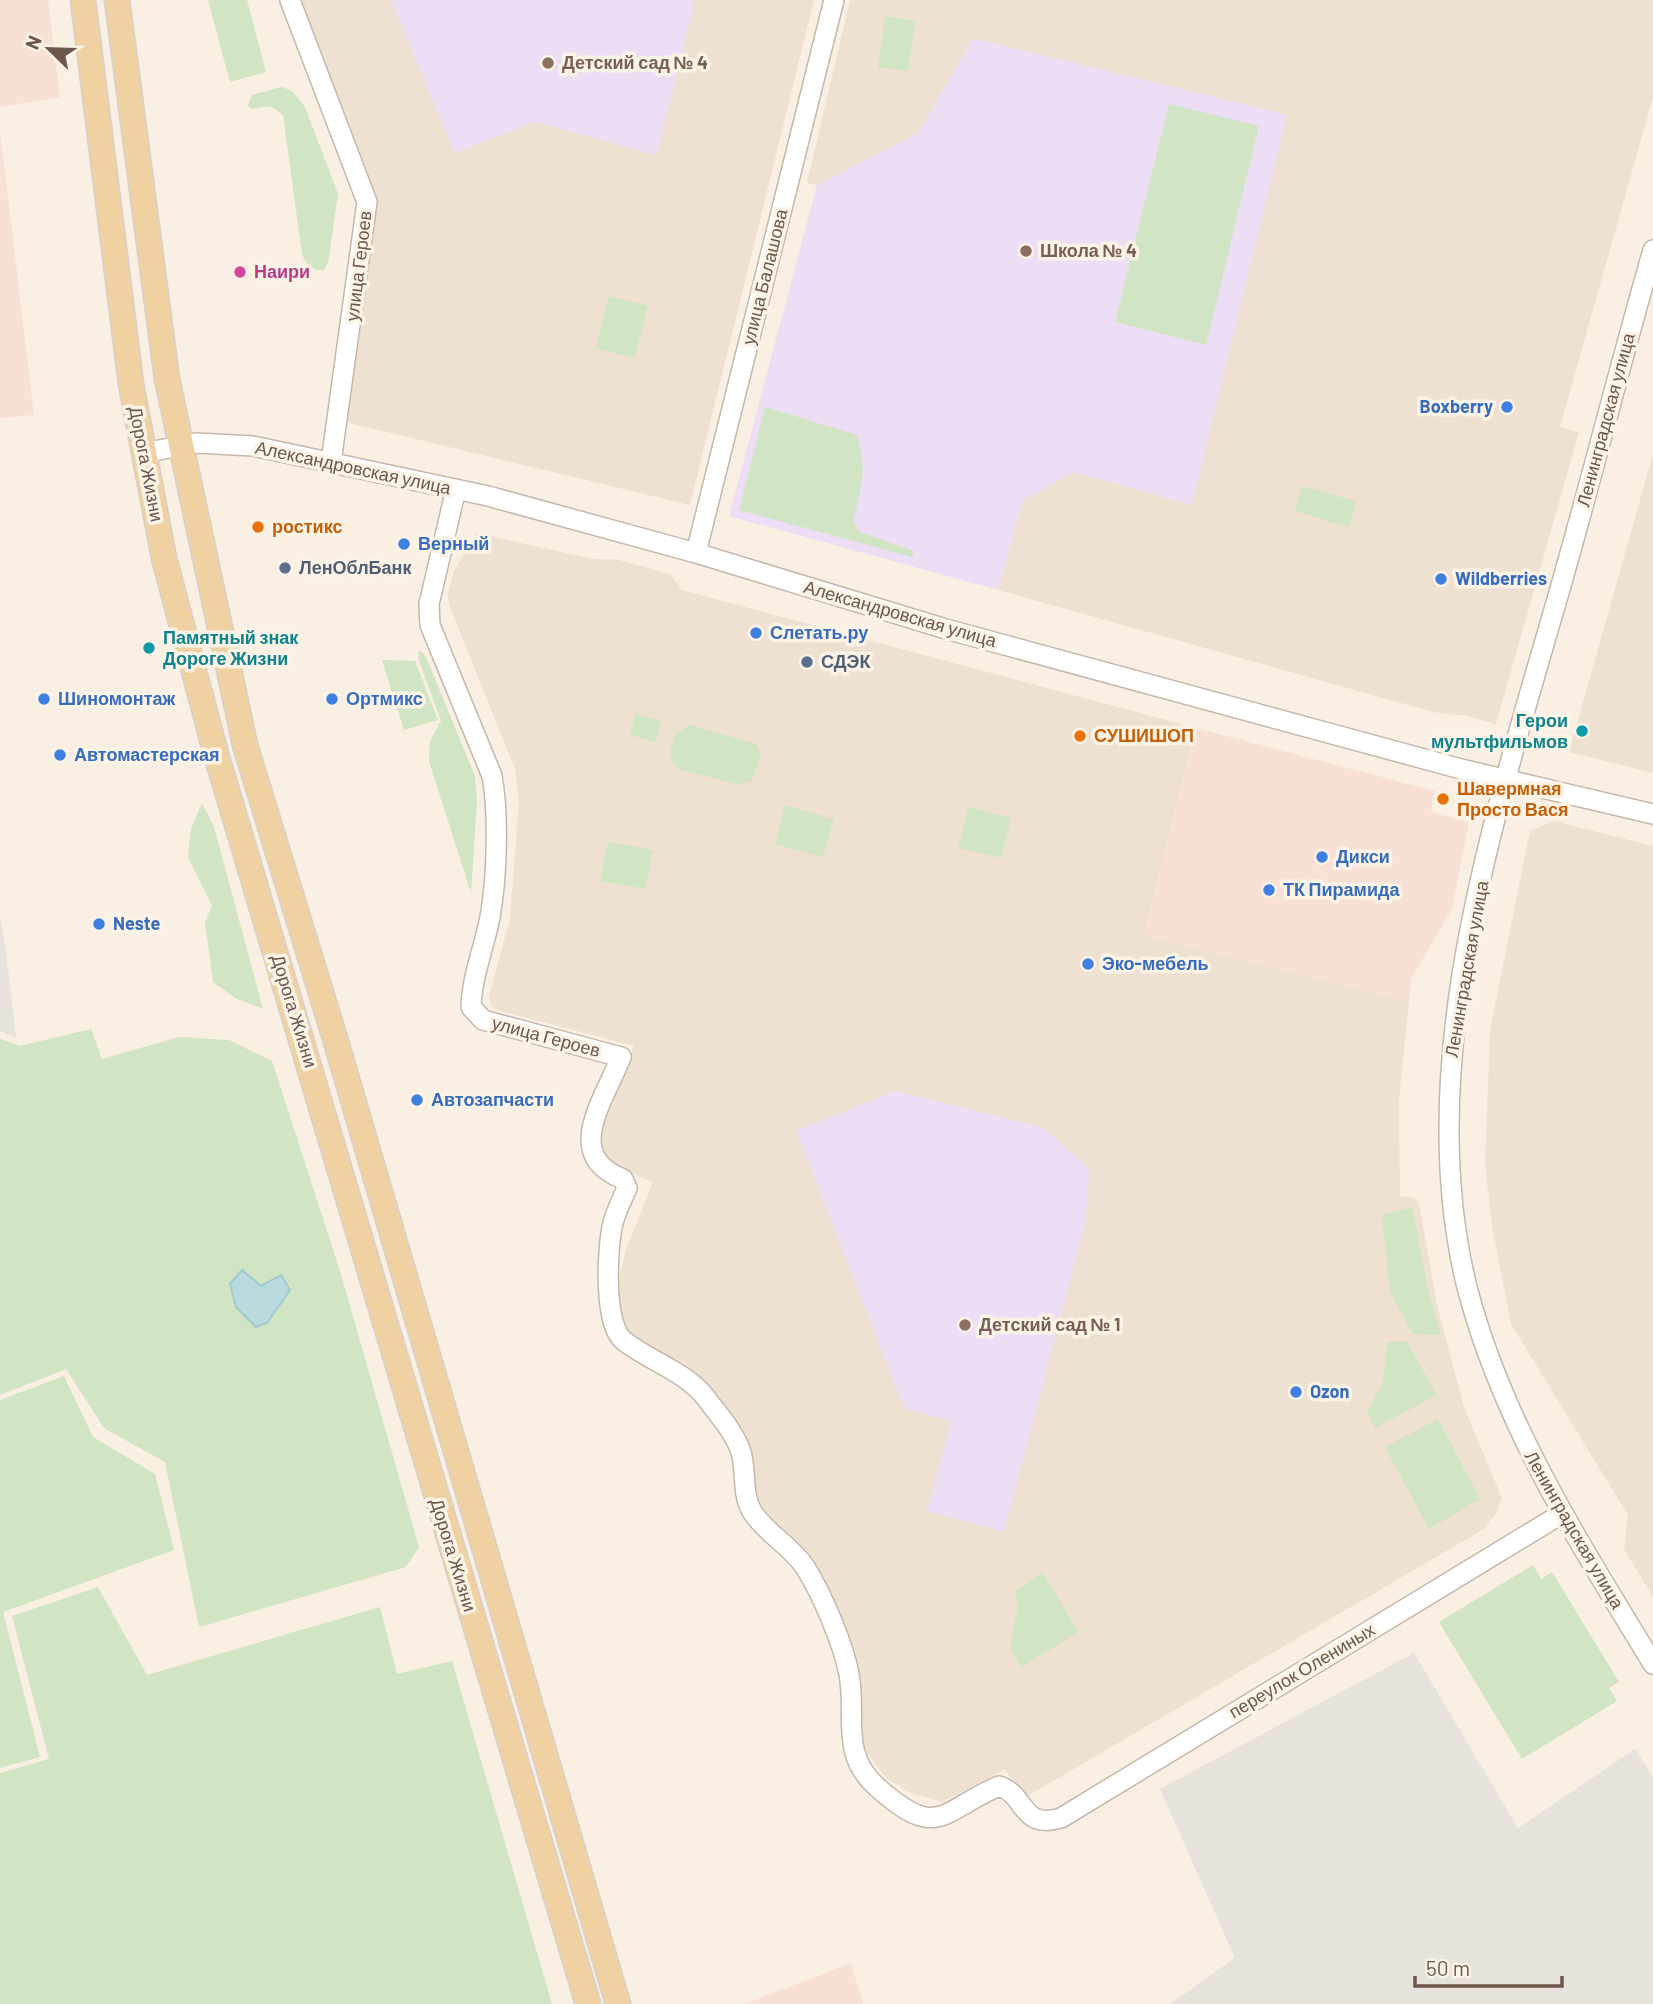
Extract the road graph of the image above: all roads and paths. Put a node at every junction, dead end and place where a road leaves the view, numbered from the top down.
1 (83, 0) edge
2 (117, 0) edge
3 (290, 0) edge
4 (834, 0) edge
5 (1653, 250) edge
6 (181, 446) junction
7 (144, 453) junction
8 (331, 461) junction
9 (456, 489) junction
10 (696, 553) junction
11 (1506, 779) junction
12 (1653, 814) edge
13 (1563, 1513) junction
14 (1653, 1664) edge
15 (1038, 1820) joint
16 (587, 2004) edge
17 (618, 2004) edge

1 - 7 main road, Дорога Жизни
2 - 6 main road, Дорога Жизни
3 - 8 street, улица Героев
4 - 10 street, улица Балашова
5 - 11 street, Ленинградская улица
6 - 7 street, Александровская улица
6 - 8 street, Александровская улица
6 - 17 main road, Дорога Жизни
7 - 16 main road, Дорога Жизни
8 - 9 street, Александровская улица
9 - 10 street, Александровская улица
9 - 15 street, улица Героев
10 - 11 street, Александровская улица
11 - 12 street, Александровская улица
11 - 13 street, Ленинградская улица
13 - 14 street, Ленинградская улица
13 - 15 street, переулок Олениных

